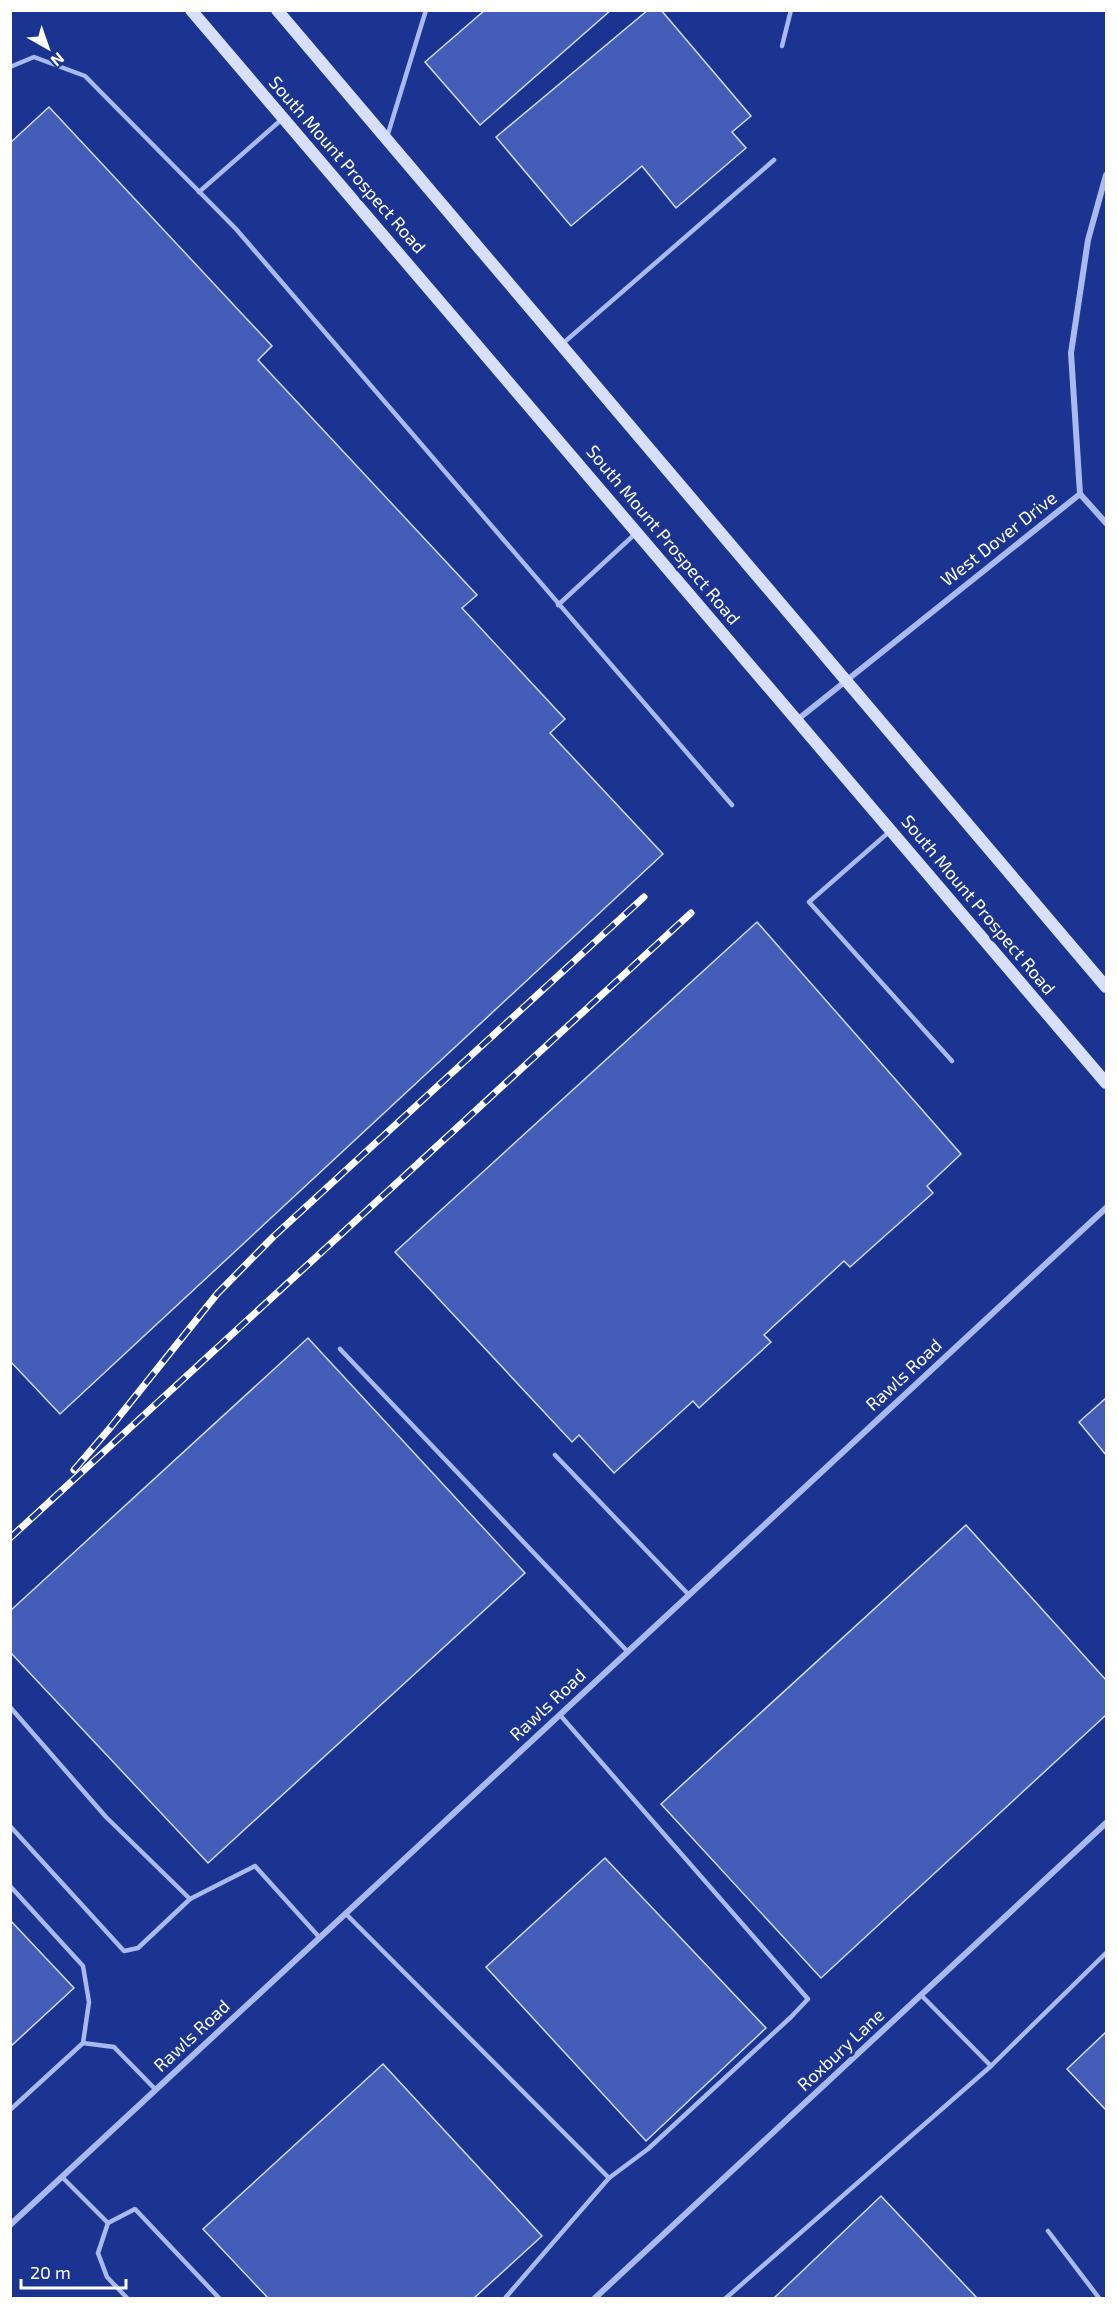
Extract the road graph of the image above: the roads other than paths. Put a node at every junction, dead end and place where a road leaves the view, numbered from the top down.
1 (191, 10) edge
2 (277, 10) edge
3 (426, 10) edge
4 (791, 10) edge
5 (782, 46) dead end
6 (10, 67) edge
7 (283, 118) junction
8 (386, 140) junction
9 (774, 160) dead end
10 (1107, 175) edge
11 (199, 192) junction
12 (561, 345) junction
13 (1080, 494) junction
14 (1107, 523) edge
15 (637, 532) junction
16 (558, 605) junction
17 (845, 680) junction
18 (797, 720) junction
19 (732, 805) dead end
20 (891, 830) junction
21 (1107, 987) edge
22 (952, 1061) dead end
23 (1107, 1083) edge
24 (1107, 1208) edge
25 (340, 1349) dead end
26 (555, 1455) dead end
27 (689, 1595) junction
28 (628, 1652) junction
29 (10, 1707) edge
30 (560, 1715) junction
31 (1107, 1822) edge
32 (10, 1826) edge
33 (10, 1886) edge
34 (190, 1899) junction
35 (346, 1914) junction
36 (320, 1938) junction
37 (1107, 1953) edge
38 (921, 1995) junction
39 (84, 2043) junction
40 (991, 2066) junction
41 (156, 2090) junction
42 (10, 2110) edge
43 (62, 2177) junction
44 (609, 2178) junction
45 (108, 2223) junction
46 (10, 2225) edge
47 (1048, 2231) dead end
48 (506, 2297) edge
49 (127, 2298) edge
50 (219, 2298) edge
51 (595, 2298) edge
52 (726, 2298) edge
53 (1099, 2298) edge

1 - 7 main road, South Mount Prospect Road
2 - 8 main road
3 - 8 lane
4 - 5 lane
6 - 11 lane
7 - 11 lane
7 - 15 main road, South Mount Prospect Road
8 - 12 main road
9 - 12 lane
10 - 13 street, West Dover Drive
11 - 16 lane
12 - 17 main road
13 - 14 street
13 - 17 street, West Dover Drive
15 - 16 lane
15 - 18 main road, South Mount Prospect Road
16 - 19 lane
17 - 18 street, West Dover Drive
17 - 21 main road
18 - 20 main road, South Mount Prospect Road
20 - 22 lane
20 - 23 main road, South Mount Prospect Road
24 - 27 street, Rawls Road
25 - 28 lane
26 - 27 lane
27 - 28 street, Rawls Road
28 - 30 street, Rawls Road
29 - 34 lane
30 - 35 street, Rawls Road
30 - 44 lane
31 - 38 street, Roxbury Lane
32 - 34 lane
33 - 39 lane
34 - 36 lane
35 - 36 street, Rawls Road
35 - 44 lane
36 - 41 street, Rawls Road
37 - 40 lane
38 - 40 lane
38 - 51 street, Roxbury Lane
39 - 41 lane
39 - 42 lane
40 - 52 lane
41 - 43 street, Rawls Road
43 - 45 lane
43 - 46 street, Rawls Road
44 - 48 lane
45 - 49 lane
45 - 50 lane
47 - 53 lane

